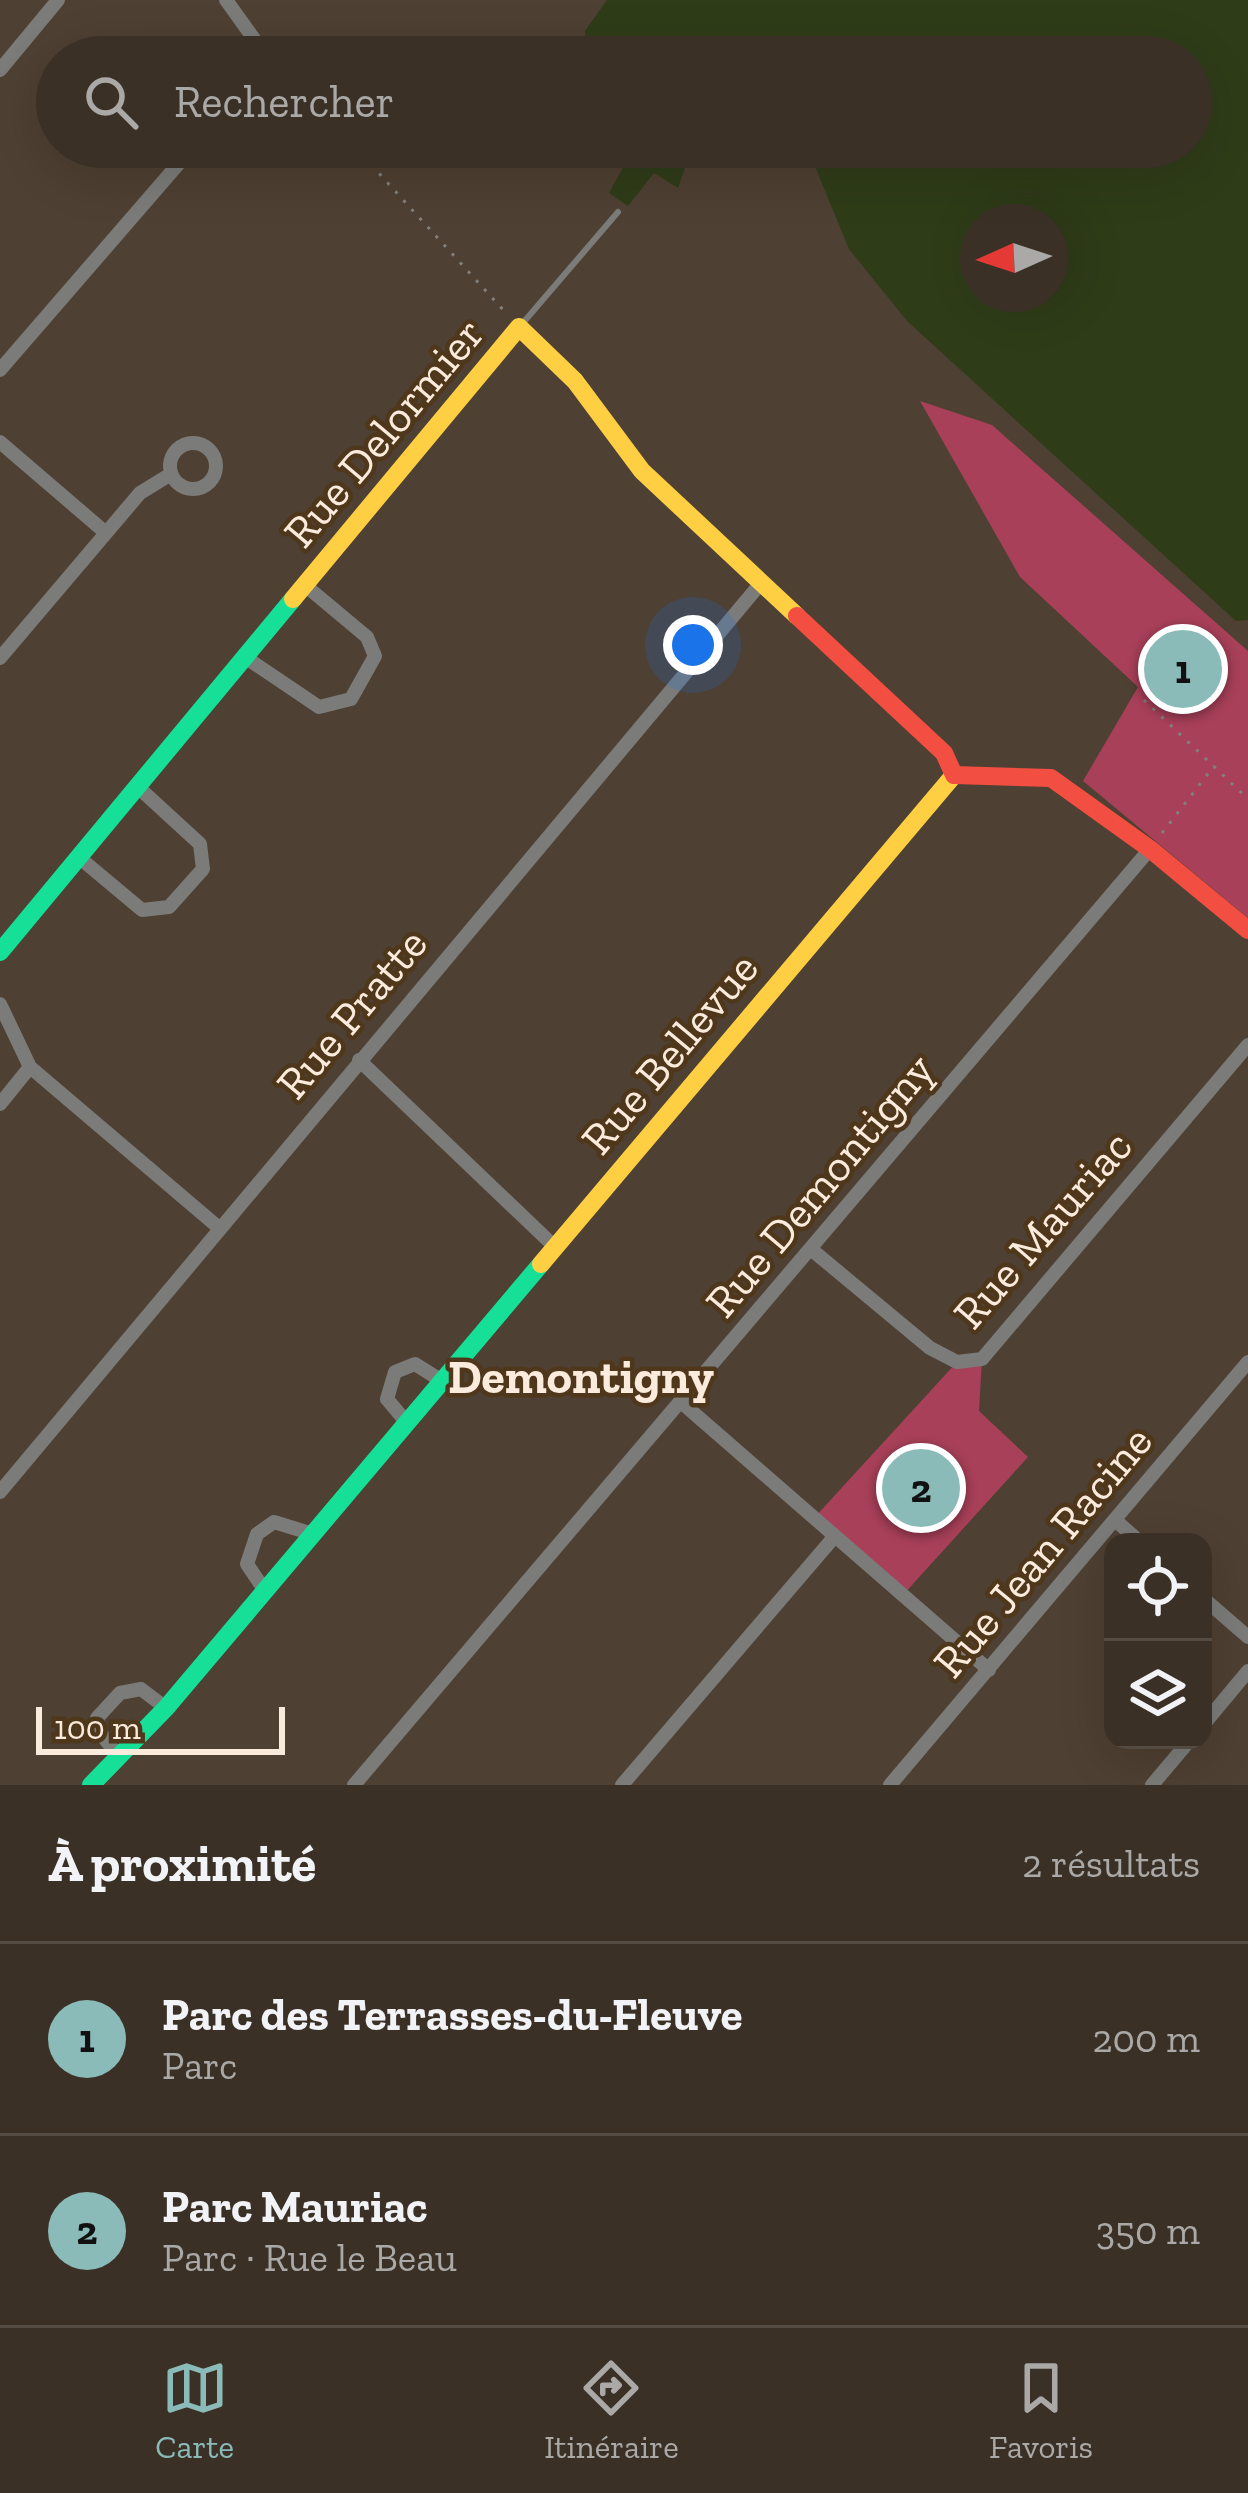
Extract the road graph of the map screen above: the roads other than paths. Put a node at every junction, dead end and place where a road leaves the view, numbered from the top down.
1 (58, 0) edge
2 (226, 0) edge
3 (253, 36) edge
4 (0, 70) edge
5 (175, 168) edge
6 (619, 212) dead end
7 (519, 327) junction
8 (0, 370) edge
9 (0, 442) edge
10 (171, 474) dead end
11 (106, 533) junction
12 (761, 583) junction
13 (306, 586) junction
14 (245, 656) junction
15 (0, 658) edge
16 (954, 775) junction
17 (139, 788) junction
18 (1150, 848) junction
19 (81, 859) junction
20 (1248, 930) edge
21 (0, 952) edge
22 (0, 1004) edge
23 (1248, 1046) edge
24 (359, 1060) junction
25 (31, 1066) junction
26 (0, 1104) edge
27 (218, 1227) junction
28 (555, 1247) junction
29 (812, 1250) junction
30 (1248, 1362) edge
31 (442, 1381) junction
32 (681, 1402) junction
33 (407, 1423) junction
34 (0, 1492) edge
35 (1115, 1520) junction
36 (1129, 1533) edge
37 (313, 1534) junction
38 (835, 1536) junction
39 (265, 1591) junction
40 (1212, 1606) edge
41 (1248, 1637) edge
42 (989, 1670) junction
43 (1248, 1671) edge
44 (166, 1708) junction
45 (1212, 1714) edge
46 (1182, 1749) edge
47 (119, 1757) junction
48 (91, 1785) edge
49 (354, 1785) edge
50 (622, 1785) edge
51 (890, 1785) edge
52 (1152, 1785) edge

1 - 4 street
2 - 3 street
5 - 8 street
6 - 7 lane
7 - 12 street
7 - 13 street, Rue Delormier
9 - 11 street
10 - 11 street
11 - 15 street
12 - 16 street
12 - 24 street, Rue Pratte
13 - 14 street, Rue Delormier
13 - 14 street, Rue Delormier
14 - 17 street, Rue Delormier
16 - 18 street
16 - 28 street, Rue Bellevue
17 - 19 street, Rue Delormier
17 - 19 street
18 - 20 street
18 - 29 street, Rue Demontigny
19 - 21 street, Rue Delormier
22 - 25 street
23 - 29 street, Rue Mauriac
24 - 27 street, Rue Pratte
24 - 28 street
25 - 26 street
25 - 27 street
27 - 34 street, Rue Pratte
28 - 31 street, Rue Bellevue
29 - 32 street, Rue Demontigny
30 - 35 street, Rue Jean Racine
31 - 33 street, Rue Bellevue
31 - 33 street
32 - 38 street
32 - 49 street, Rue Demontigny
33 - 37 street, Rue Bellevue
35 - 36 street
35 - 42 street, Rue Jean Racine
37 - 39 street, Rue Bellevue
37 - 39 street
38 - 42 street
38 - 50 street
39 - 44 street, Rue Bellevue
40 - 41 street
42 - 51 street, Rue Jean Racine
43 - 45 street
44 - 47 street, Rue Bellevue
44 - 47 street
46 - 52 street
47 - 48 street, Rue Bellevue

